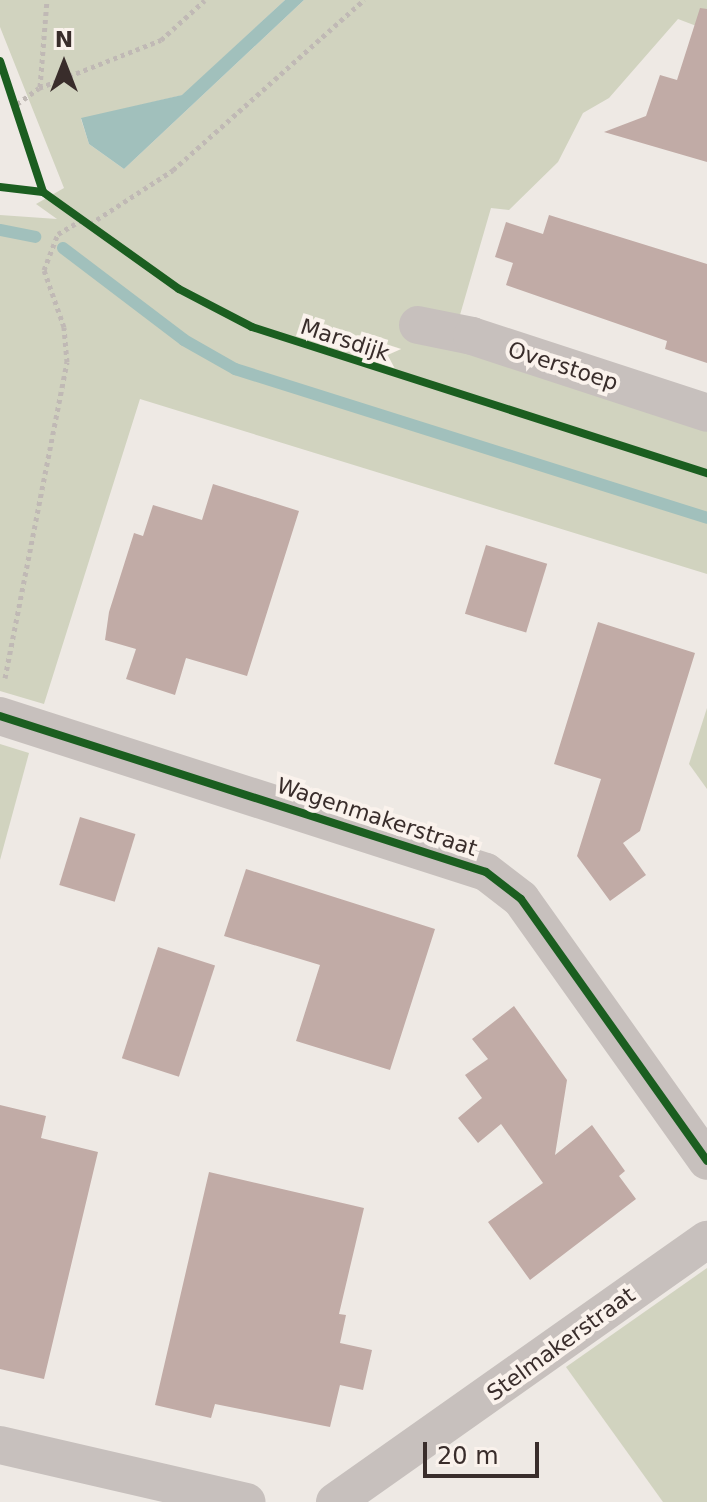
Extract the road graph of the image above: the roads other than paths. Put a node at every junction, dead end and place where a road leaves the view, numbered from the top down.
1 (418, 325) dead end
2 (707, 413) edge
3 (1, 705) edge
4 (707, 1161) edge
5 (707, 1240) edge
6 (0, 1445) edge
7 (246, 1502) edge
8 (335, 1502) edge

1 - 2 street, Overstoep
3 - 4 street, Wagenmakerstraat
5 - 8 street, Stelmakerstraat
6 - 7 street

